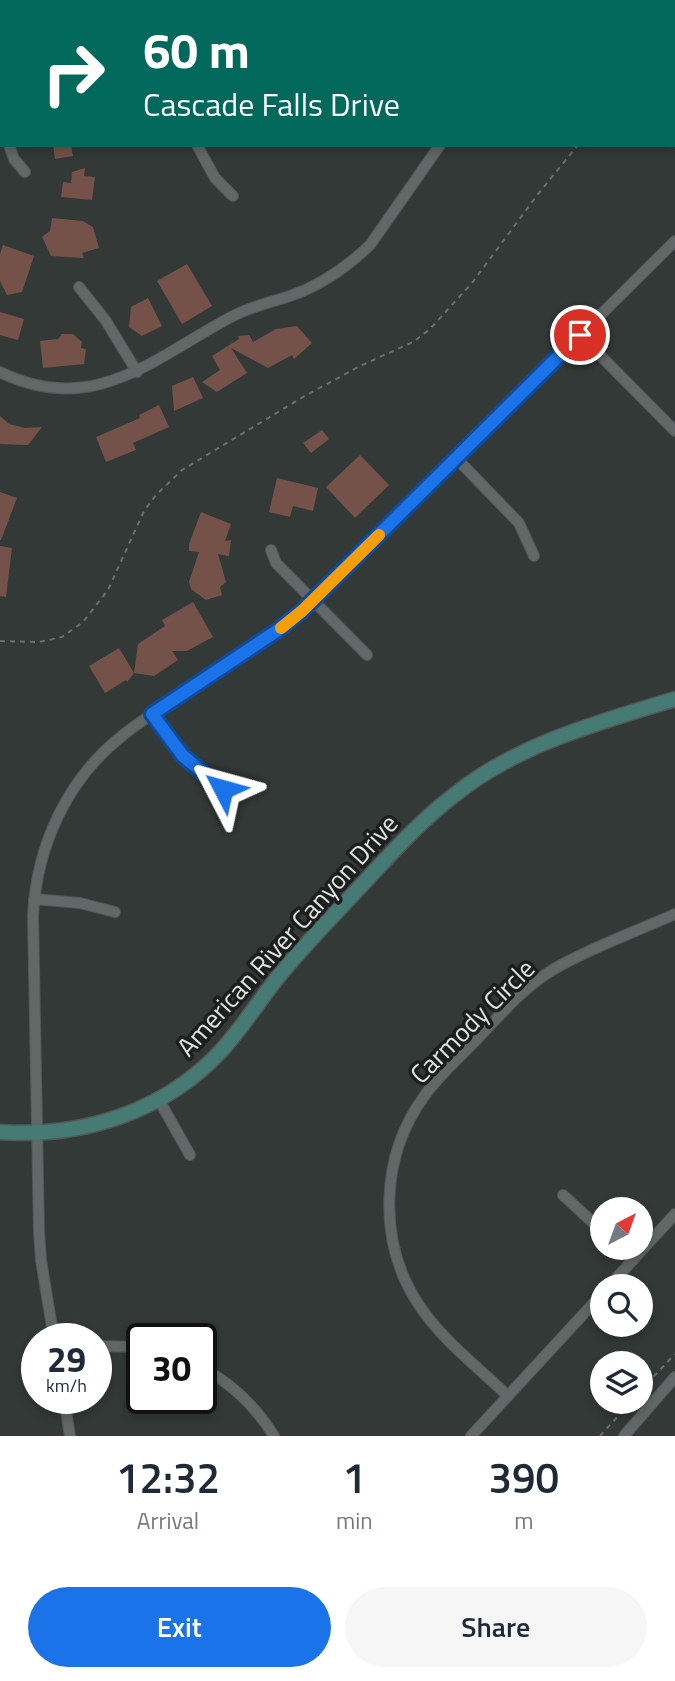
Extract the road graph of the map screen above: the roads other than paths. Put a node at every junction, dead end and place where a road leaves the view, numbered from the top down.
1 (10, 147) edge
2 (198, 147) edge
3 (439, 147) edge
4 (25, 172) dead end
5 (233, 196) dead end
6 (675, 241) edge
7 (79, 287) dead end
8 (580, 335) junction
9 (0, 372) edge
10 (137, 372) junction
11 (675, 431) edge
12 (456, 458) junction
13 (271, 550) dead end
14 (534, 556) dead end
15 (313, 600) junction
16 (367, 655) dead end
17 (675, 699) edge
18 (152, 714) junction
19 (223, 789) dead end
20 (34, 899) junction
21 (115, 912) dead end
22 (675, 914) edge
23 (159, 1100) junction
24 (0, 1132) edge
25 (37, 1134) junction
26 (190, 1155) dead end
27 (563, 1195) dead end
28 (675, 1214) edge
29 (590, 1220) edge
30 (653, 1238) edge
31 (633, 1260) edge
32 (620, 1274) edge
33 (590, 1307) edge
34 (51, 1323) edge
35 (217, 1376) edge
36 (675, 1377) edge
37 (508, 1396) junction
38 (67, 1414) edge
39 (70, 1436) edge
40 (274, 1436) edge
41 (471, 1436) edge
42 (624, 1436) edge

1 - 4 street
2 - 5 street
3 - 10 street
6 - 8 street
7 - 10 street
8 - 11 street
8 - 12 street
9 - 10 street
12 - 14 street
12 - 15 street
13 - 15 street
15 - 16 street
15 - 18 street
17 - 23 street, American River Canyon Drive
18 - 19 street
18 - 20 street
20 - 21 street
20 - 25 street
22 - 37 street, Carmody Circle
23 - 25 street, American River Canyon Drive
23 - 26 street
24 - 25 street, American River Canyon Drive
25 - 34 street
27 - 29 street
28 - 30 street
31 - 32 street
33 - 37 street
35 - 40 street
36 - 42 street
37 - 41 street
38 - 39 street

